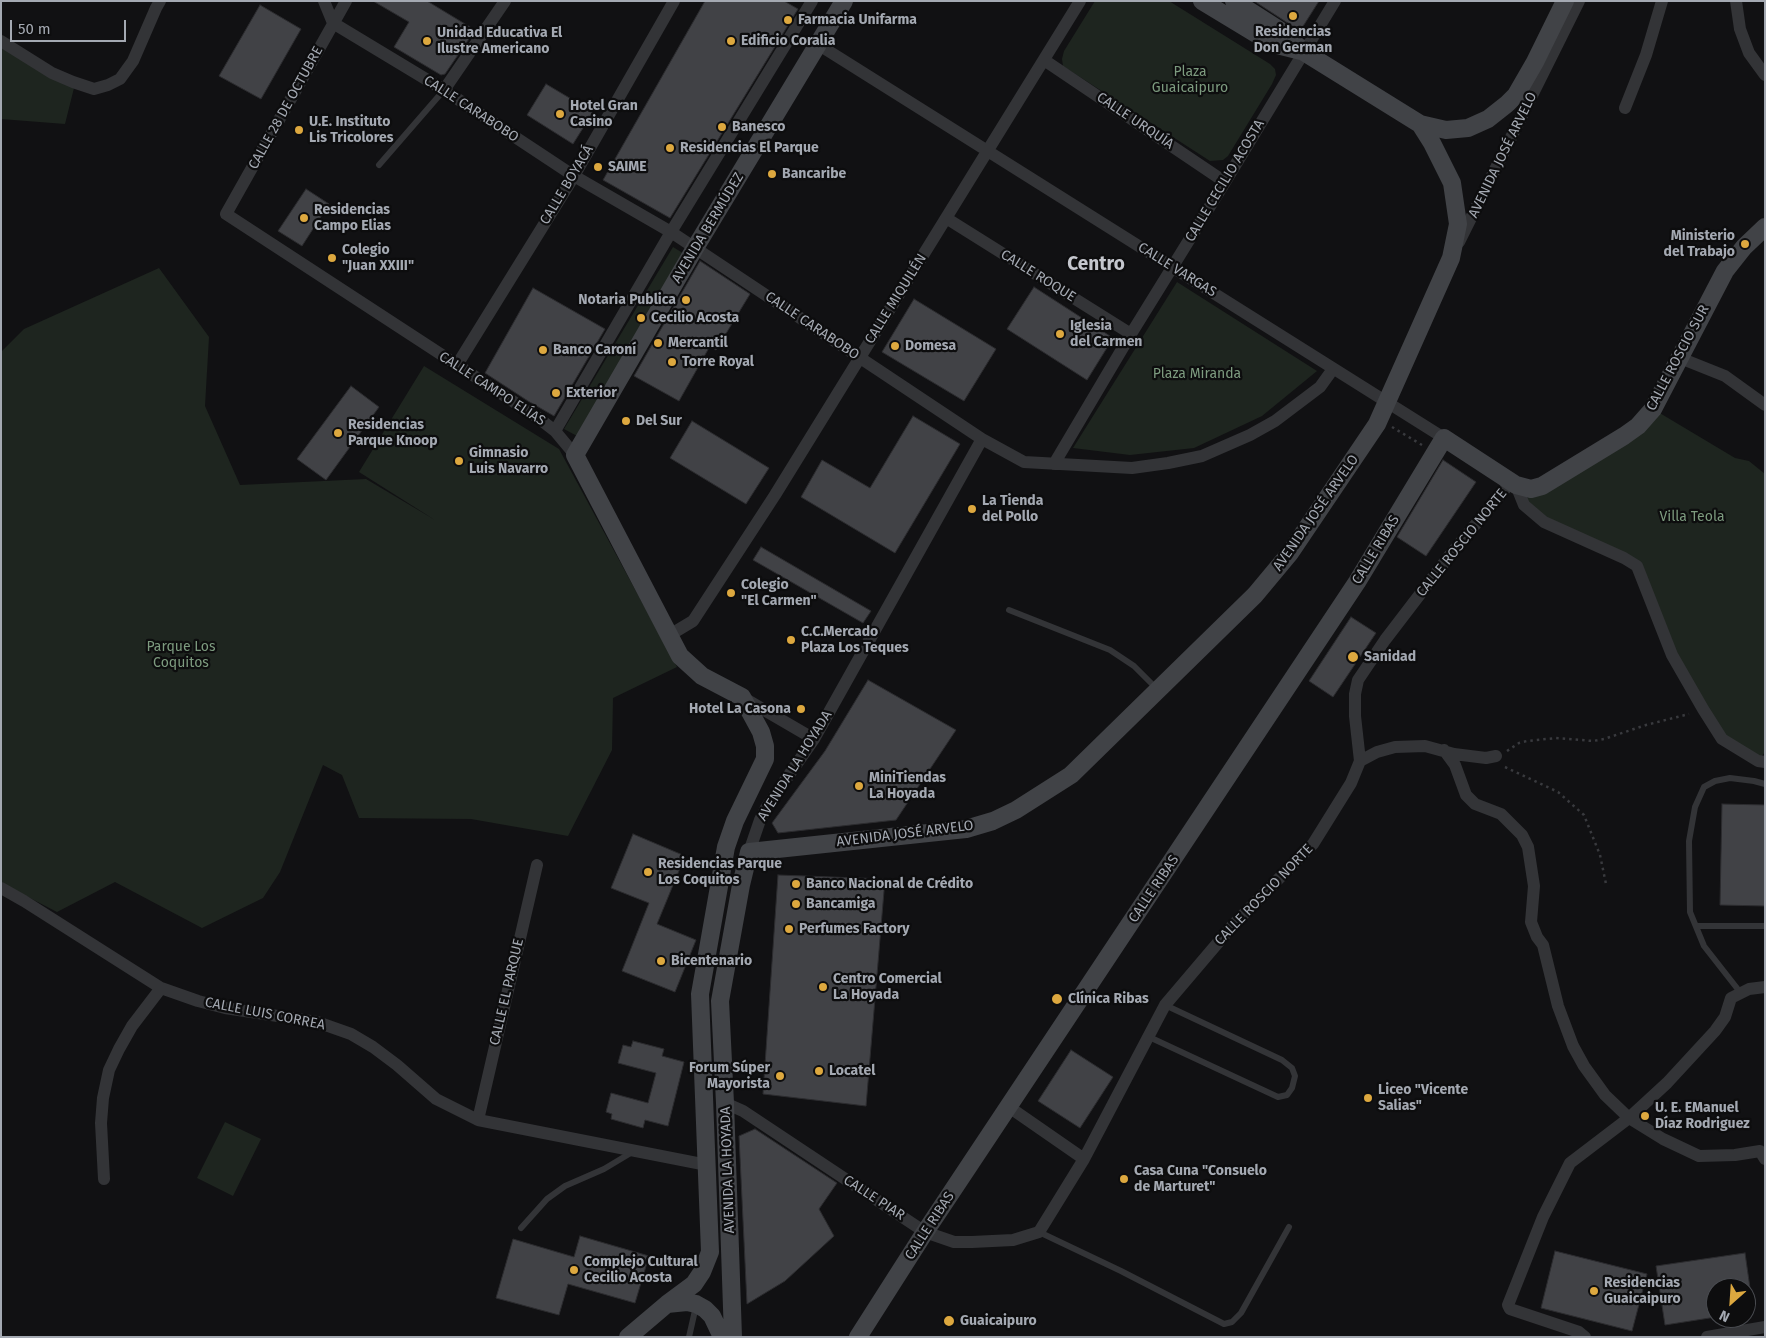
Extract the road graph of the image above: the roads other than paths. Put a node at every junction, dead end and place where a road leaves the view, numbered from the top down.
1 (160, 1) edge
2 (324, 1) edge
3 (346, 1) edge
4 (505, 1) edge
5 (674, 1) edge
6 (812, 1) edge
7 (844, 1) edge
8 (1080, 1) edge
9 (1202, 1) edge
10 (1234, 1) edge
11 (1335, 1) edge
12 (1565, 1) edge
13 (1579, 1) edge
14 (1662, 1) edge
15 (1736, 1) edge
16 (334, 23) junction
17 (1, 41) edge
18 (818, 45) junction
19 (1304, 52) junction
20 (1044, 60) junction
21 (1765, 75) edge
22 (444, 90) junction
23 (1625, 108) dead end
24 (1420, 124) junction
25 (987, 152) junction
26 (379, 165) dead end
27 (574, 176) junction
28 (1226, 182) junction
29 (226, 214) joint
30 (946, 218) junction
31 (1765, 227) edge
32 (671, 232) junction
33 (696, 248) junction
34 (1451, 258) junction
35 (1173, 267) junction
36 (1131, 334) junction
37 (859, 358) junction
38 (1680, 358) junction
39 (457, 365) junction
40 (1333, 369) junction
41 (1765, 405) edge
42 (555, 431) junction
43 (1435, 432) junction
44 (982, 439) junction
45 (574, 455) junction
46 (1054, 464) junction
47 (1514, 484) junction
48 (1009, 610) dead end
49 (668, 636) junction
50 (1158, 690) junction
51 (742, 697) junction
52 (814, 739) junction
53 (1444, 750) junction
54 (1493, 756) road end
55 (1360, 761) junction
56 (1765, 762) edge
57 (1765, 784) edge
58 (749, 852) junction
59 (537, 865) dead end
60 (1, 888) edge
61 (1696, 926) junction
62 (1765, 926) edge
63 (1765, 987) edge
64 (161, 988) junction
65 (1740, 992) junction
66 (1165, 1005) junction
67 (1147, 1036) junction
68 (725, 1103) junction
69 (1009, 1106) junction
70 (1629, 1118) junction
71 (478, 1120) junction
72 (635, 1151) junction
73 (1084, 1159) junction
74 (1765, 1159) edge
75 (707, 1165) junction
76 (104, 1179) dead end
77 (1289, 1227) dead end
78 (521, 1228) dead end
79 (926, 1232) junction
80 (1039, 1232) junction
81 (667, 1304) junction
82 (696, 1304) junction
83 (1765, 1327) edge
84 (628, 1337) edge
85 (688, 1337) edge
86 (722, 1337) edge
87 (732, 1337) edge
88 (858, 1337) edge
89 (1585, 1337) edge
90 (1707, 1337) edge

1 - 17 street
2 - 16 street
3 - 16 street, CALLE 28 DE OCTUBRE
4 - 22 street
5 - 27 street, CALLE BOYACÁ
6 - 32 street
7 - 18 street, AVENIDA BERMÚDEZ
8 - 20 street, CALLE MIQUILÉN
9 - 19 street
10 - 19 street
11 - 19 street, CALLE CECILIO ACOSTA
12 - 24 street, AVENIDA JOSÉ ARVELO
13 - 34 street, AVENIDA JOSÉ ARVELO
14 - 23 street
15 - 21 street
16 - 22 street, CALLE CARABOBO
16 - 29 street, CALLE 28 DE OCTUBRE
18 - 25 street, CALLE VARGAS
18 - 33 street, AVENIDA BERMÚDEZ
19 - 24 street
19 - 28 street, CALLE CECILIO ACOSTA
20 - 25 street, CALLE MIQUILÉN
20 - 28 street, CALLE URQUÍA
22 - 26 lane
22 - 27 street, CALLE CARABOBO
24 - 34 street
25 - 30 street, CALLE MIQUILÉN
25 - 35 street, CALLE VARGAS
27 - 32 street, CALLE CARABOBO
27 - 39 street, CALLE BOYACÁ
28 - 35 street, CALLE CECILIO ACOSTA
29 - 39 street, CALLE CAMPO ELÍAS
30 - 36 street, CALLE ROQUE
30 - 37 street, CALLE MIQUILÉN
31 - 38 street, CALLE ROSCIO SUR
32 - 33 street, CALLE CARABOBO
32 - 42 street
33 - 37 street, CALLE CARABOBO
33 - 45 street, AVENIDA BERMÚDEZ
34 - 50 street, AVENIDA JOSÉ ARVELO
35 - 36 street, CALLE CECILIO ACOSTA
35 - 40 street, CALLE VARGAS
36 - 46 street, CALLE CECILIO ACOSTA
37 - 44 street, CALLE CARABOBO
37 - 49 street, CALLE MIQUILÉN
38 - 41 street
38 - 47 street, CALLE ROSCIO SUR
39 - 42 street, CALLE CAMPO ELÍAS
40 - 43 street, CALLE VARGAS
40 - 46 street, CALLE CARABOBO
42 - 45 street, CALLE CAMPO ELÍAS
43 - 47 street
43 - 69 street, CALLE RIBAS
44 - 46 street, CALLE CARABOBO
44 - 52 street, AVENIDA LA HOYADA
45 - 49 street, CALLE CAMPO ELÍAS
47 - 55 street, CALLE ROSCIO NORTE
47 - 56 street
48 - 50 lane
49 - 51 street, CALLE CAMPO ELÍAS
50 - 58 street, AVENIDA JOSÉ ARVELO
51 - 52 street
51 - 75 street, AVENIDA LA HOYADA
52 - 58 street, AVENIDA LA HOYADA
53 - 54 street
53 - 55 street
53 - 70 street
55 - 66 street, CALLE ROSCIO NORTE
57 - 61 lane
58 - 68 street, AVENIDA LA HOYADA
59 - 71 street, CALLE EL PARQUE
60 - 64 street, CALLE LUIS CORREA
61 - 62 lane
61 - 65 lane
63 - 65 street
64 - 71 street, CALLE LUIS CORREA
64 - 76 street
65 - 70 street
66 - 67 street, CALLE ROSCIO NORTE
66 - 67 lane
67 - 73 street, CALLE ROSCIO NORTE
68 - 79 street, CALLE PIAR
68 - 87 street, AVENIDA LA HOYADA
69 - 73 street
69 - 79 street, CALLE RIBAS
70 - 74 street
70 - 89 street
71 - 72 street, CALLE LUIS CORREA
72 - 75 street, CALLE LUIS CORREA
72 - 78 lane
73 - 80 street, CALLE ROSCIO NORTE
75 - 81 street, AVENIDA LA HOYADA
77 - 80 lane
79 - 80 street, CALLE PIAR
79 - 88 street, CALLE RIBAS
81 - 82 street
81 - 84 street, AVENIDA LA HOYADA
82 - 85 lane
82 - 86 street
83 - 90 street

